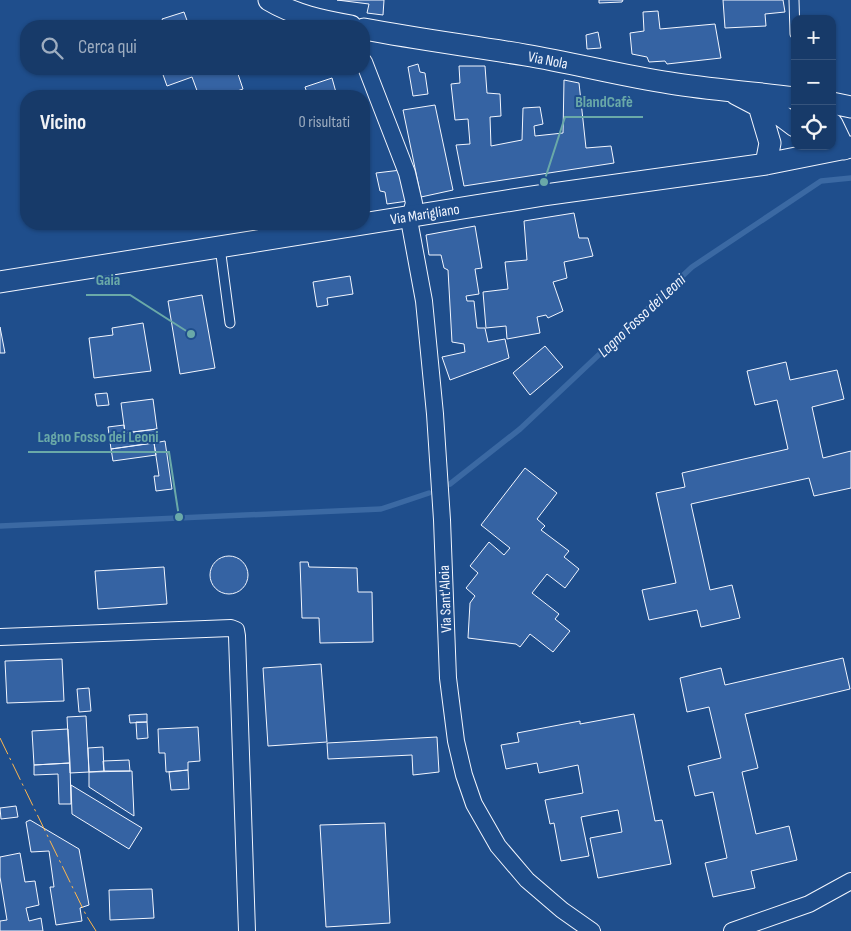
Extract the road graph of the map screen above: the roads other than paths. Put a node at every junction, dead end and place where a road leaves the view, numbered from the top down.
1 (269, 0) edge
2 (794, 0) edge
3 (794, 15) edge
4 (317, 20) edge
5 (370, 30) edge
6 (369, 75) edge
7 (732, 92) junction
8 (791, 97) edge
9 (836, 104) edge
10 (759, 106) junction
11 (851, 108) edge
12 (791, 123) edge
13 (837, 149) edge
14 (766, 164) junction
15 (410, 217) junction
16 (370, 223) edge
17 (328, 230) edge
18 (220, 247) junction
19 (0, 282) edge
20 (230, 324) dead end
21 (0, 637) edge
22 (851, 881) edge
23 (247, 931) edge
24 (592, 931) edge
25 (732, 931) edge

1 - 4 street
2 - 3 lane
5 - 7 street, Via Nola
6 - 15 street, Via Sant'Aloia
7 - 8 street, Via Nola
7 - 10 street, Via Nola
9 - 11 street
10 - 12 street, Via Nola
10 - 14 street
13 - 14 street, Via Marigliano
14 - 15 street, Via Marigliano
15 - 16 street, Via Marigliano
15 - 24 street, Via Sant'Aloia
17 - 18 street, Via Marigliano
18 - 19 street, Via Marigliano
18 - 20 lane
21 - 23 street
22 - 25 street

